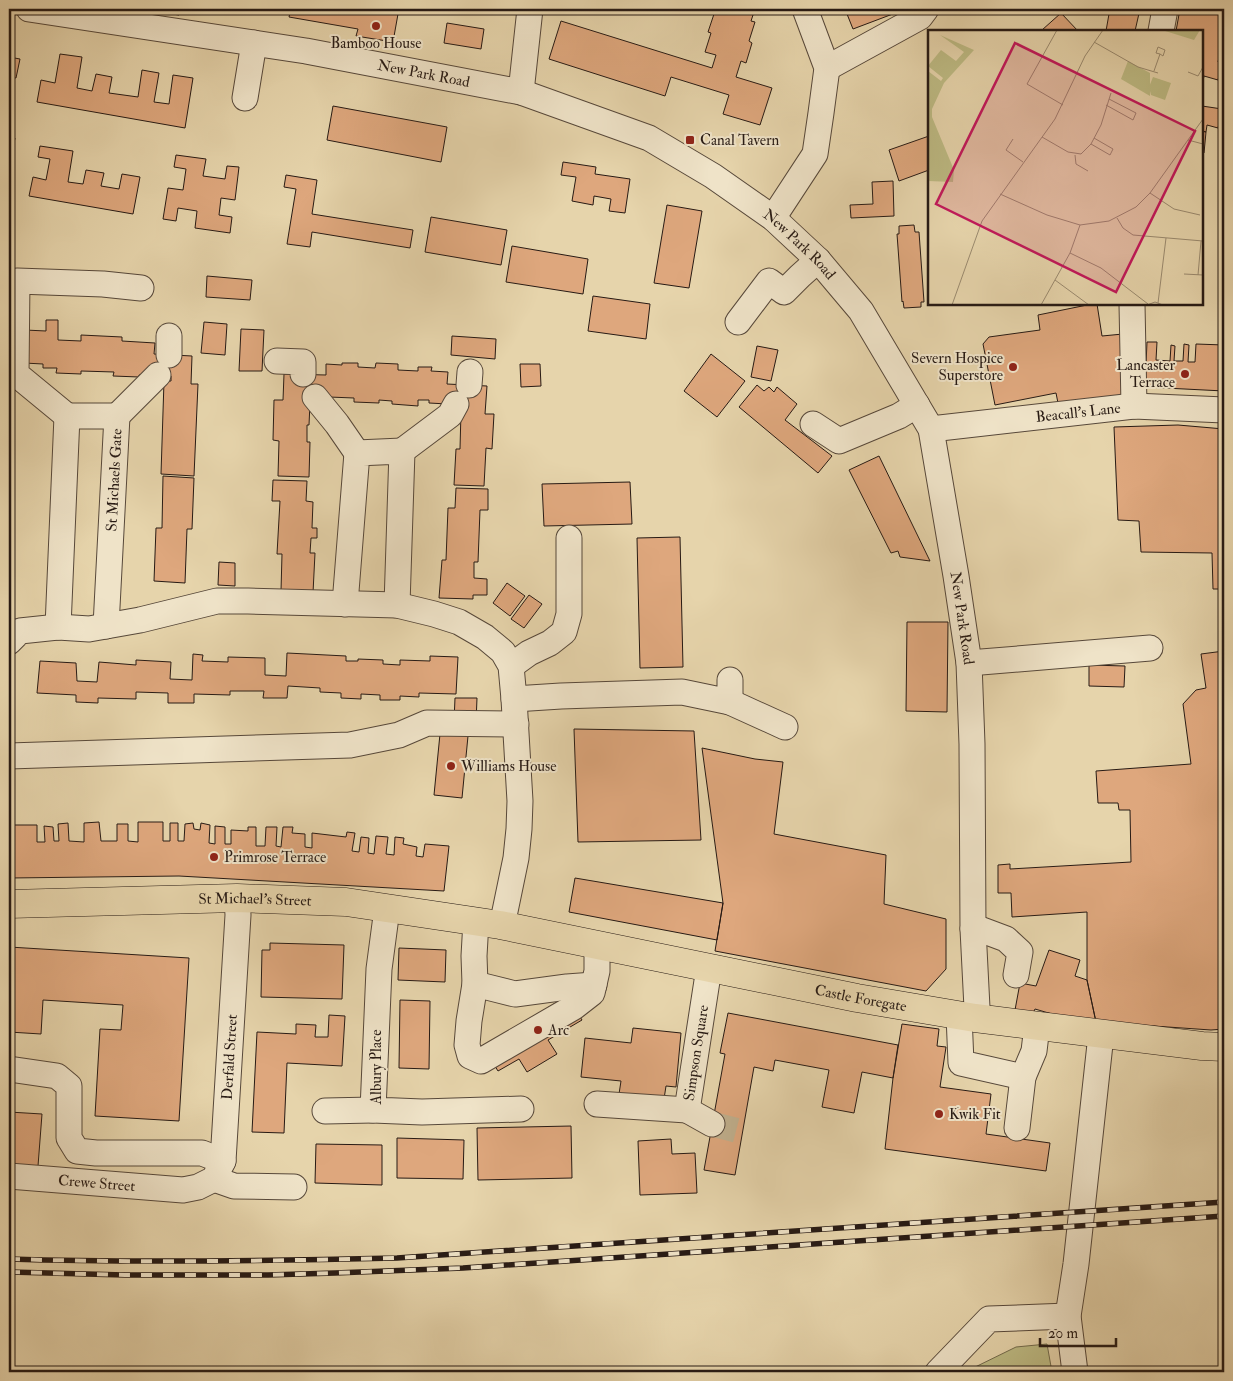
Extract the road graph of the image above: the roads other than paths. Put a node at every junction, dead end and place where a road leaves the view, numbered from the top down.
1 (29, 9) edge
2 (530, 9) edge
3 (805, 9) edge
4 (926, 9) edge
5 (1165, 9) edge
6 (74, 12) edge
7 (1160, 30) edge
8 (254, 43) junction
9 (827, 68) junction
10 (521, 92) junction
11 (245, 98) dead end
12 (773, 218) junction
13 (818, 260) junction
14 (141, 288) dead end
15 (1132, 305) edge
16 (738, 322) dead end
17 (166, 356) dead end
18 (277, 361) dead end
19 (12, 374) edge
20 (303, 374) dead end
21 (465, 387) dead end
22 (315, 397) dead end
23 (917, 405) junction
24 (1134, 406) junction
25 (1224, 410) edge
26 (67, 416) junction
27 (117, 416) junction
28 (945, 421) junction
29 (814, 424) dead end
30 (402, 452) junction
31 (357, 454) junction
32 (569, 538) dead end
33 (345, 604) junction
34 (397, 605) junction
35 (106, 626) junction
36 (58, 627) junction
37 (14, 636) edge
38 (1150, 648) dead end
39 (969, 662) junction
40 (512, 666) junction
41 (514, 699) junction
42 (516, 724) junction
43 (785, 727) dead end
44 (9, 756) edge
45 (237, 898) junction
46 (9, 904) edge
47 (386, 909) junction
48 (488, 923) junction
49 (973, 929) junction
50 (597, 945) junction
51 (709, 968) junction
52 (1016, 975) dead end
53 (475, 984) junction
54 (594, 985) junction
55 (967, 1017) junction
56 (1037, 1026) junction
57 (1101, 1035) junction
58 (1224, 1047) edge
59 (9, 1070) edge
60 (1023, 1077) junction
61 (597, 1104) dead end
62 (521, 1109) dead end
63 (372, 1110) junction
64 (687, 1110) junction
65 (325, 1111) dead end
66 (712, 1124) tunnel mouth
67 (1017, 1128) dead end
68 (219, 1170) junction
69 (9, 1176) edge
70 (294, 1187) dead end
71 (1068, 1316) junction
72 (938, 1372) edge
73 (1075, 1372) edge

1 - 6 street, New Park Road
2 - 10 street
3 - 9 street
4 - 9 street
5 - 7 street
6 - 8 street, New Park Road
8 - 10 street, New Park Road
8 - 11 street
9 - 12 street
10 - 12 street, New Park Road
12 - 13 street, New Park Road
13 - 16 street
13 - 23 street, New Park Road
14 - 19 street
15 - 24 street
17 - 27 street
18 - 20 street
19 - 26 street
21 - 30 street
22 - 31 street
23 - 28 street, New Park Road
23 - 29 street
24 - 25 street, Beacall's Lane
24 - 28 street, Beacall's Lane
26 - 27 street, St Michaels Gate
26 - 36 street
27 - 35 street, St Michaels Gate
28 - 39 street, New Park Road
30 - 31 street
30 - 34 street
31 - 33 street
32 - 40 street
33 - 34 street
33 - 35 street
34 - 40 street
35 - 36 street
36 - 37 street
38 - 39 street
39 - 49 street, New Park Road
40 - 41 street
41 - 42 street
41 - 43 street
42 - 44 street
42 - 48 street
45 - 46 main road, St Michael's Street
45 - 47 main road, St Michael's Street
45 - 68 street, Derfald Street
47 - 48 main road, St Michael's Street
47 - 63 street, Albury Place
48 - 50 main road, Castle Foregate
48 - 53 street
49 - 52 street
49 - 55 street, New Park Road
50 - 51 main road, Castle Foregate
50 - 54 street
51 - 55 main road, Castle Foregate
51 - 64 street, Simpson Square
53 - 54 street
53 - 54 street
55 - 56 main road, Castle Foregate
55 - 60 street, New Park Road
56 - 57 main road, Castle Foregate
56 - 60 street
57 - 58 main road, Castle Foregate
57 - 71 street
59 - 68 street
60 - 67 street
61 - 64 street, Simpson Square
62 - 63 street, Albury Place
63 - 65 street
64 - 66 street
68 - 69 street, Crewe Street
68 - 70 street
71 - 72 street
71 - 73 street

